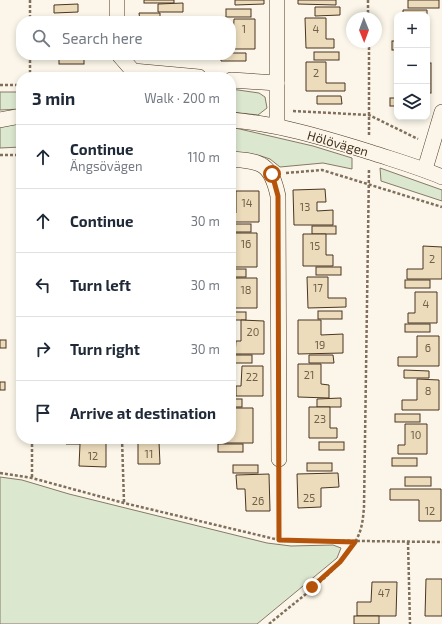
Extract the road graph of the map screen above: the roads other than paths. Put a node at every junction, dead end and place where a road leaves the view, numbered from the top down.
1 (117, 0) edge
2 (277, 0) edge
3 (117, 16) edge
4 (123, 60) edge
5 (144, 72) edge
6 (236, 80) edge
7 (277, 83) junction
8 (442, 112) edge
9 (16, 117) edge
10 (0, 120) edge
11 (236, 121) edge
12 (278, 126) junction
13 (236, 160) edge
14 (425, 169) junction
15 (442, 177) edge
16 (279, 459) road end

1 - 3 street
2 - 7 street
4 - 5 street
6 - 7 street
7 - 12 street
8 - 14 street
9 - 10 street
11 - 12 street, Hölövägen
12 - 14 street, Hölövägen
13 - 16 street
14 - 15 street, Hölövägen

